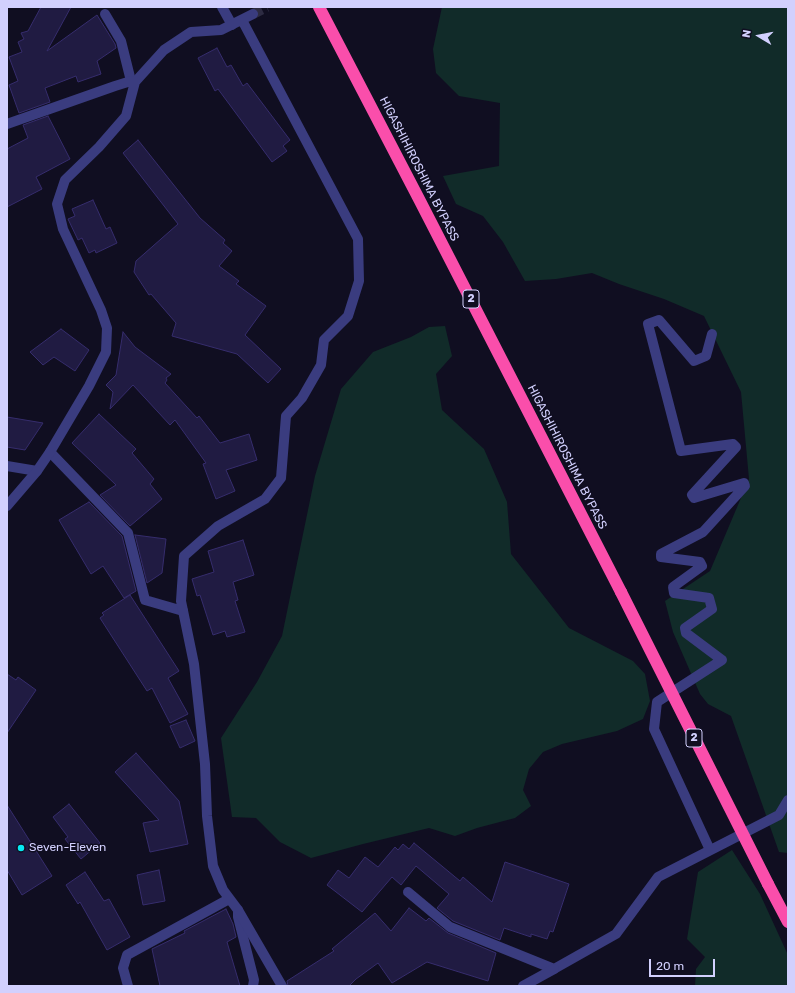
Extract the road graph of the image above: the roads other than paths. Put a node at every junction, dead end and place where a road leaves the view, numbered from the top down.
1 (222, 7) edge
2 (319, 7) edge
3 (105, 14) dead end
4 (252, 14) tunnel mouth
5 (242, 20) junction
6 (232, 25) junction
7 (133, 82) junction
8 (7, 124) edge
9 (712, 334) dead end
10 (50, 452) junction
11 (7, 466) edge
12 (37, 471) junction
13 (7, 506) edge
14 (182, 611) junction
15 (788, 800) edge
16 (710, 850) junction
17 (408, 892) dead end
18 (229, 899) junction
19 (238, 910) junction
20 (788, 922) edge
21 (554, 969) junction
22 (128, 986) edge
23 (253, 986) edge
24 (282, 986) edge
25 (523, 986) edge

1 - 6 street
2 - 20 highway, HIGASHIHIROSHIMA BYPASS / 2, bridge
3 - 7 street
4 - 5 street
5 - 6 street
5 - 14 street
6 - 7 street
7 - 8 street
7 - 10 street
9 - 16 street
10 - 12 street
10 - 14 street
11 - 12 street
12 - 13 street
14 - 18 street
15 - 16 street
16 - 21 street
17 - 21 street
18 - 19 street
18 - 22 street
19 - 23 street
19 - 24 street
21 - 25 street

